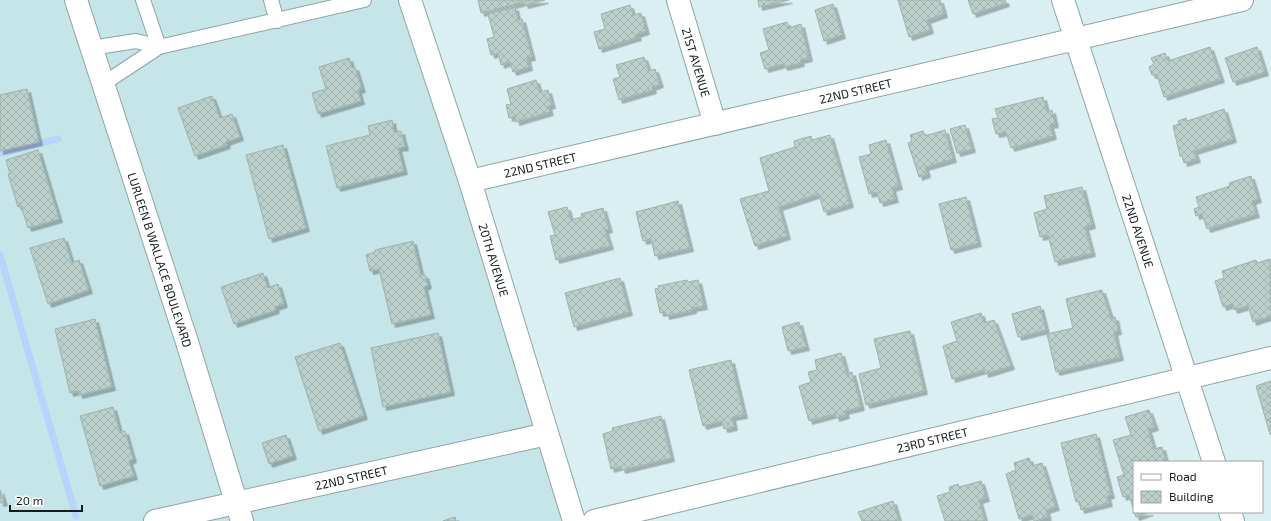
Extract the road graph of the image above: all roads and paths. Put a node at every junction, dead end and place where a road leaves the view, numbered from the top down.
1 (76, 0) edge
2 (143, 0) edge
3 (271, 0) edge
4 (364, 0) edge
5 (410, 0) edge
6 (678, 0) edge
7 (1063, 0) edge
8 (1242, 0) edge
9 (277, 21) junction
10 (1076, 39) junction
11 (159, 47) junction
12 (91, 48) junction
13 (103, 84) junction
14 (715, 124) junction
15 (470, 181) junction
16 (1271, 358) edge
17 (1188, 379) junction
18 (547, 434) junction
19 (1214, 461) edge
20 (239, 512) edge
21 (155, 521) edge
22 (574, 521) edge
23 (594, 521) edge

1 - 12 main road, LURLEEN B WALLACE BOULEVARD
2 - 11 lane
3 - 9 lane
4 - 9 lane
5 - 15 main road, 20TH AVENUE
6 - 14 main road, 21ST AVENUE
7 - 10 main road, 22ND AVENUE
8 - 10 main road, 22ND STREET
9 - 11 lane
10 - 14 main road, 22ND STREET
10 - 17 main road, 22ND AVENUE
11 - 12 lane
11 - 13 lane
12 - 13 main road, LURLEEN B WALLACE BOULEVARD
13 - 20 main road, LURLEEN B WALLACE BOULEVARD
14 - 15 main road, 22ND STREET
15 - 18 main road, 20TH AVENUE
16 - 17 main road, 23RD STREET
17 - 19 main road, 22ND AVENUE
17 - 23 main road, 23RD STREET
18 - 20 main road, 22ND STREET
18 - 22 main road, 20TH AVENUE
20 - 21 main road, 22ND STREET

